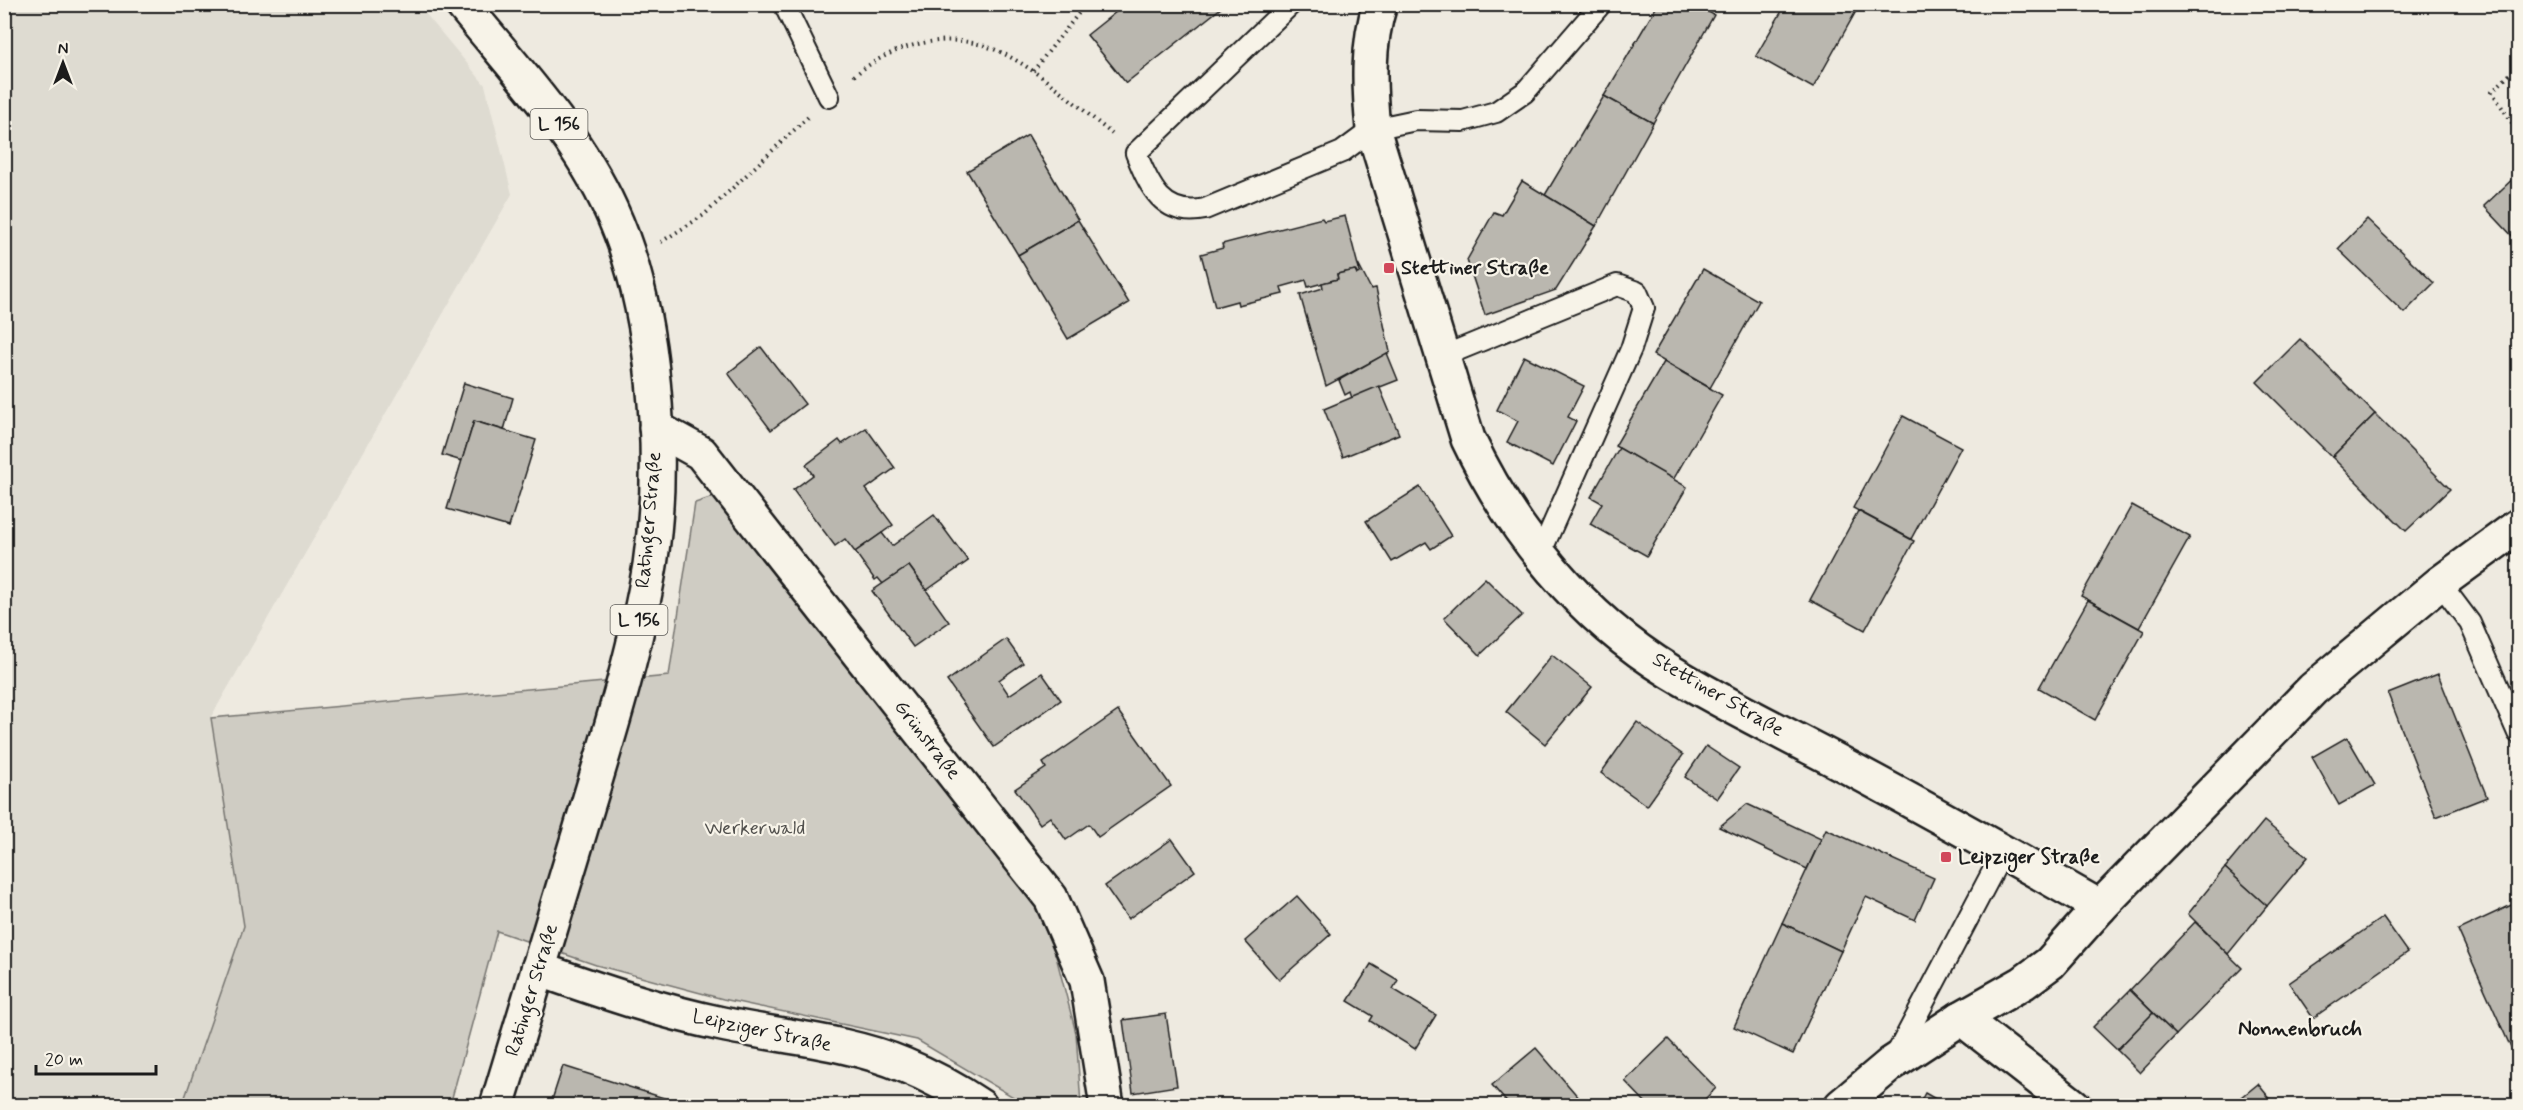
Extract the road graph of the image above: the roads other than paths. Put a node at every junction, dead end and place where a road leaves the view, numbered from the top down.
1 (462, 4) edge
2 (784, 4) edge
3 (1291, 4) edge
4 (1380, 4) edge
5 (1601, 4) edge
6 (829, 97) road end
7 (1373, 129) junction
8 (1441, 357) junction
9 (656, 428) junction
10 (2518, 526) edge
11 (1540, 554) junction
12 (2440, 583) junction
13 (2518, 733) edge
14 (2003, 852) junction
15 (2100, 907) junction
16 (538, 969) junction
17 (1962, 1018) junction
18 (1891, 1064) junction
19 (497, 1106) edge
20 (980, 1106) edge
21 (1107, 1106) edge
22 (1841, 1106) edge
23 (2074, 1106) edge

1 - 9 street, Ratinger Straße / L 156
2 - 6 lane
3 - 7 lane
4 - 7 street, Stettiner Straße
5 - 7 lane
7 - 8 street, Stettiner Straße
8 - 11 street, Stettiner Straße
8 - 11 lane
9 - 16 street, Ratinger Straße / L 156
9 - 21 street, Grünstraße
10 - 12 street
11 - 14 street, Stettiner Straße
12 - 13 lane
12 - 15 street
14 - 15 street, Stettiner Straße
14 - 18 lane
15 - 17 street
16 - 19 street, Ratinger Straße / L 156
16 - 20 street, Leipziger Straße
17 - 18 street
17 - 23 street
18 - 22 street

